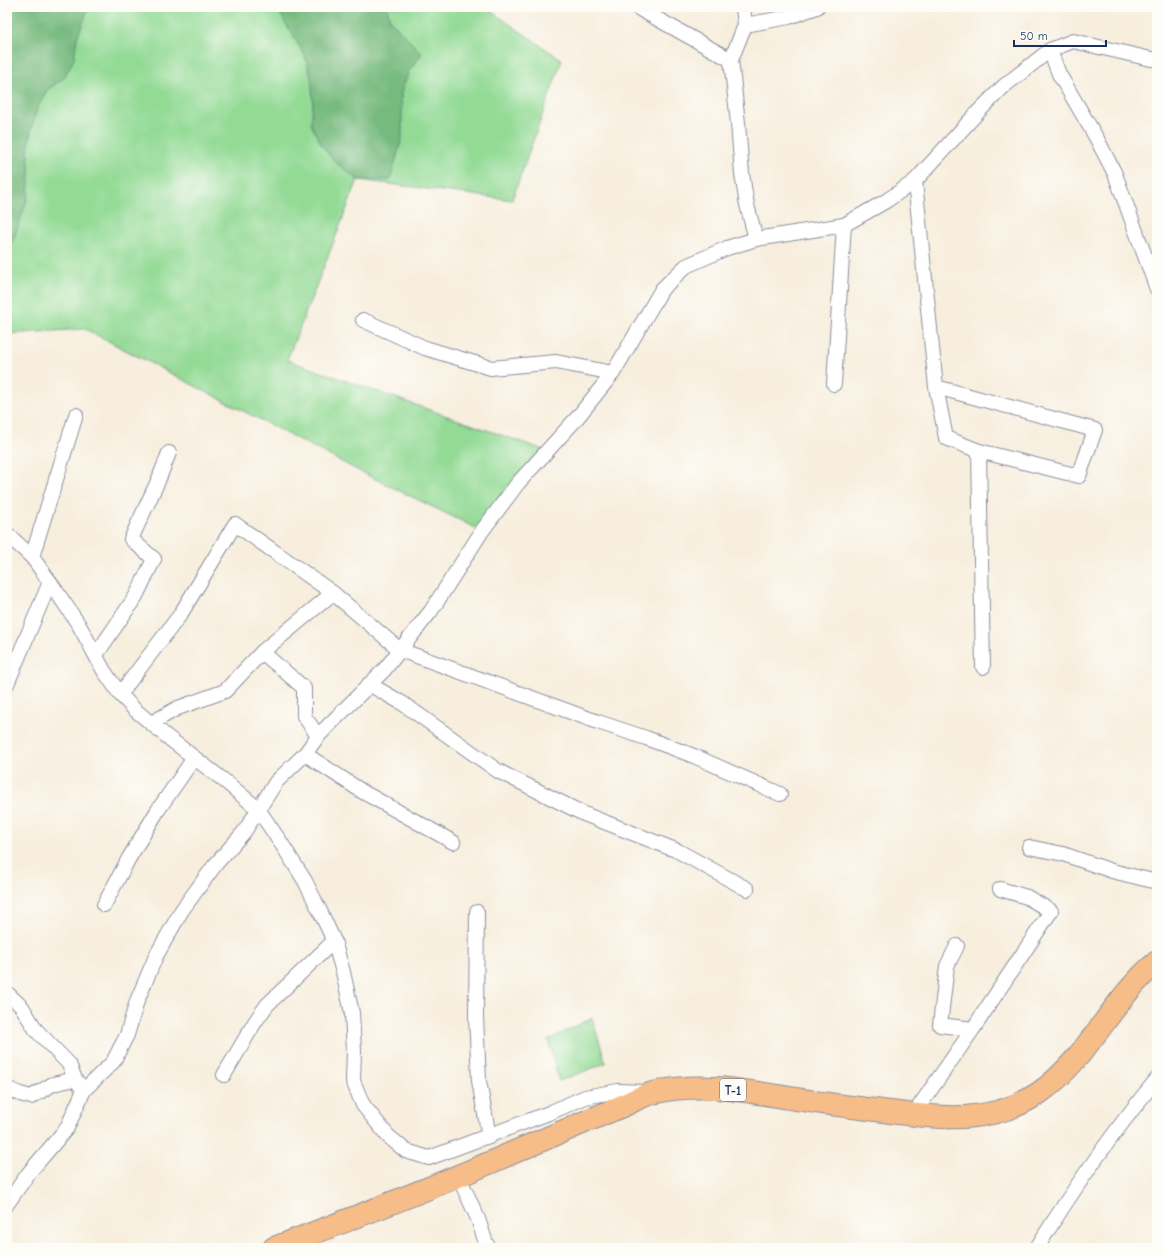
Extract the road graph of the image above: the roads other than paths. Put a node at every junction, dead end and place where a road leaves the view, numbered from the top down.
1 (636, 7) edge
2 (743, 7) edge
3 (816, 7) edge
4 (745, 25) junction
5 (1050, 50) junction
6 (1157, 58) edge
7 (731, 60) junction
8 (915, 181) junction
9 (844, 225) junction
10 (756, 239) junction
11 (1157, 289) edge
12 (363, 320) dead end
13 (613, 373) junction
14 (834, 384) dead end
15 (936, 388) junction
16 (76, 415) dead end
17 (979, 451) junction
18 (169, 452) dead end
19 (7, 534) edge
20 (32, 557) junction
21 (50, 582) junction
22 (333, 593) junction
23 (400, 650) junction
24 (262, 652) junction
25 (96, 655) junction
26 (983, 667) dead end
27 (7, 684) edge
28 (369, 684) junction
29 (120, 694) junction
30 (151, 723) junction
31 (318, 736) junction
32 (305, 754) junction
33 (194, 758) junction
34 (780, 794) dead end
35 (258, 809) junction
36 (453, 842) dead end
37 (1029, 847) dead end
38 (1157, 882) edge
39 (1000, 888) dead end
40 (747, 889) dead end
41 (104, 905) dead end
42 (477, 912) dead end
43 (334, 941) junction
44 (957, 946) dead end
45 (1157, 962) edge
46 (7, 993) edge
47 (973, 1029) junction
48 (224, 1075) dead end
49 (1157, 1079) edge
50 (79, 1085) junction
51 (7, 1091) edge
52 (655, 1092) junction
53 (913, 1115) junction
54 (489, 1136) junction
55 (458, 1176) junction
56 (7, 1204) edge
57 (274, 1248) edge
58 (489, 1248) edge
59 (1038, 1248) edge

1 - 7 street
2 - 4 street
3 - 4 street
4 - 7 street
5 - 6 street
5 - 8 street
5 - 11 street
7 - 10 street
8 - 9 street
8 - 15 street
9 - 10 street
9 - 14 street
10 - 13 street
12 - 13 street
13 - 23 street
15 - 17 street
15 - 17 street
16 - 20 street
17 - 26 street
18 - 25 street
19 - 20 street
20 - 21 street
21 - 25 street
21 - 27 street
22 - 23 street
22 - 24 street
22 - 29 street
23 - 28 street
23 - 34 street
24 - 30 street
24 - 31 street
25 - 29 street
28 - 31 street
28 - 40 street
29 - 30 street
30 - 33 street
31 - 32 street
32 - 35 street
32 - 36 street
33 - 35 street
33 - 41 street
35 - 43 street
35 - 50 street
37 - 38 street
39 - 47 street
42 - 54 street
43 - 48 street
43 - 54 street
44 - 47 street
45 - 53 highway, T-1
46 - 50 street
47 - 53 street
49 - 59 street
50 - 51 street
50 - 56 street
52 - 53 highway, T-1
52 - 54 street
52 - 55 highway, T-1
55 - 57 highway, T-1
55 - 58 street

